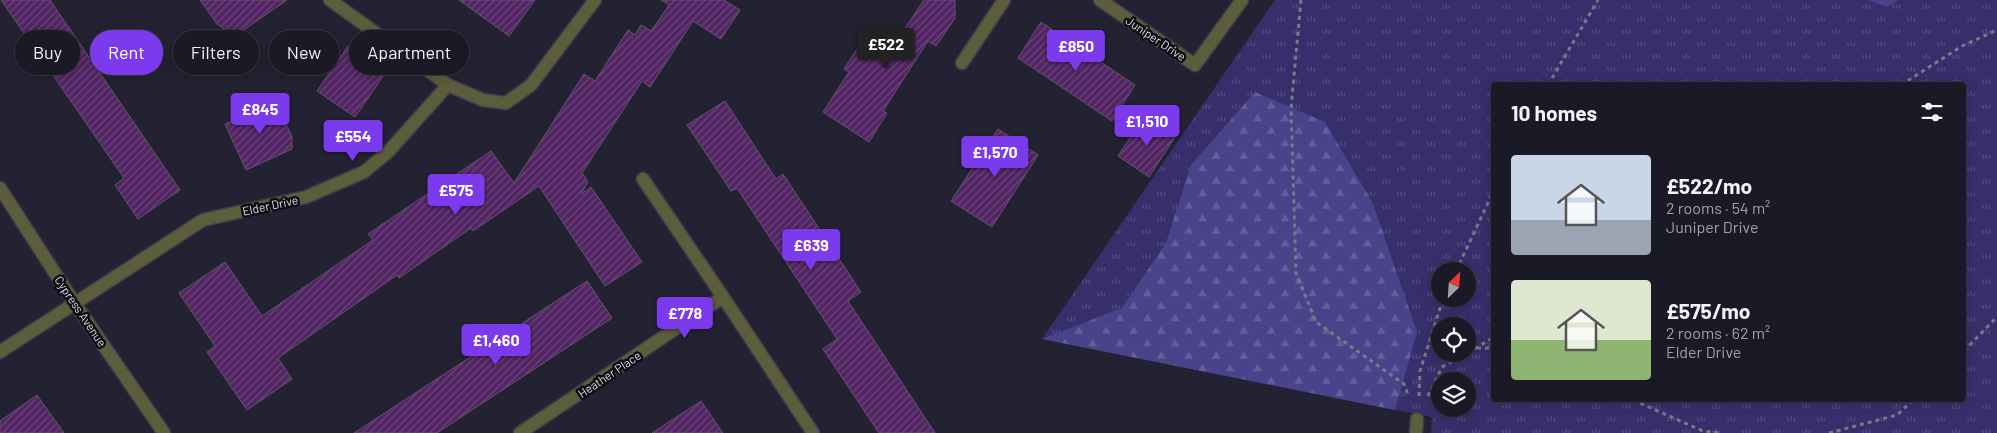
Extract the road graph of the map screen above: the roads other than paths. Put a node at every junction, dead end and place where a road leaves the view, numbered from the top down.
1 (330, 0) edge
2 (595, 0) edge
3 (1004, 0) edge
4 (1100, 0) edge
5 (1242, 0) edge
6 (962, 63) dead end
7 (448, 85) junction
8 (643, 179) dead end
9 (0, 188) edge
10 (723, 297) junction
11 (75, 304) junction
12 (0, 352) edge
13 (1417, 419) road end
14 (164, 433) edge
15 (520, 433) edge
16 (813, 433) edge
17 (1416, 433) edge

1 - 7 street
2 - 7 street
3 - 6 street
4 - 5 street, Juniper Drive
7 - 11 street, Elder Drive
8 - 10 street
9 - 11 street, Cypress Avenue
10 - 15 street, Heather Place
10 - 16 street
11 - 12 street, Elder Drive
11 - 14 street, Cypress Avenue
13 - 17 street

